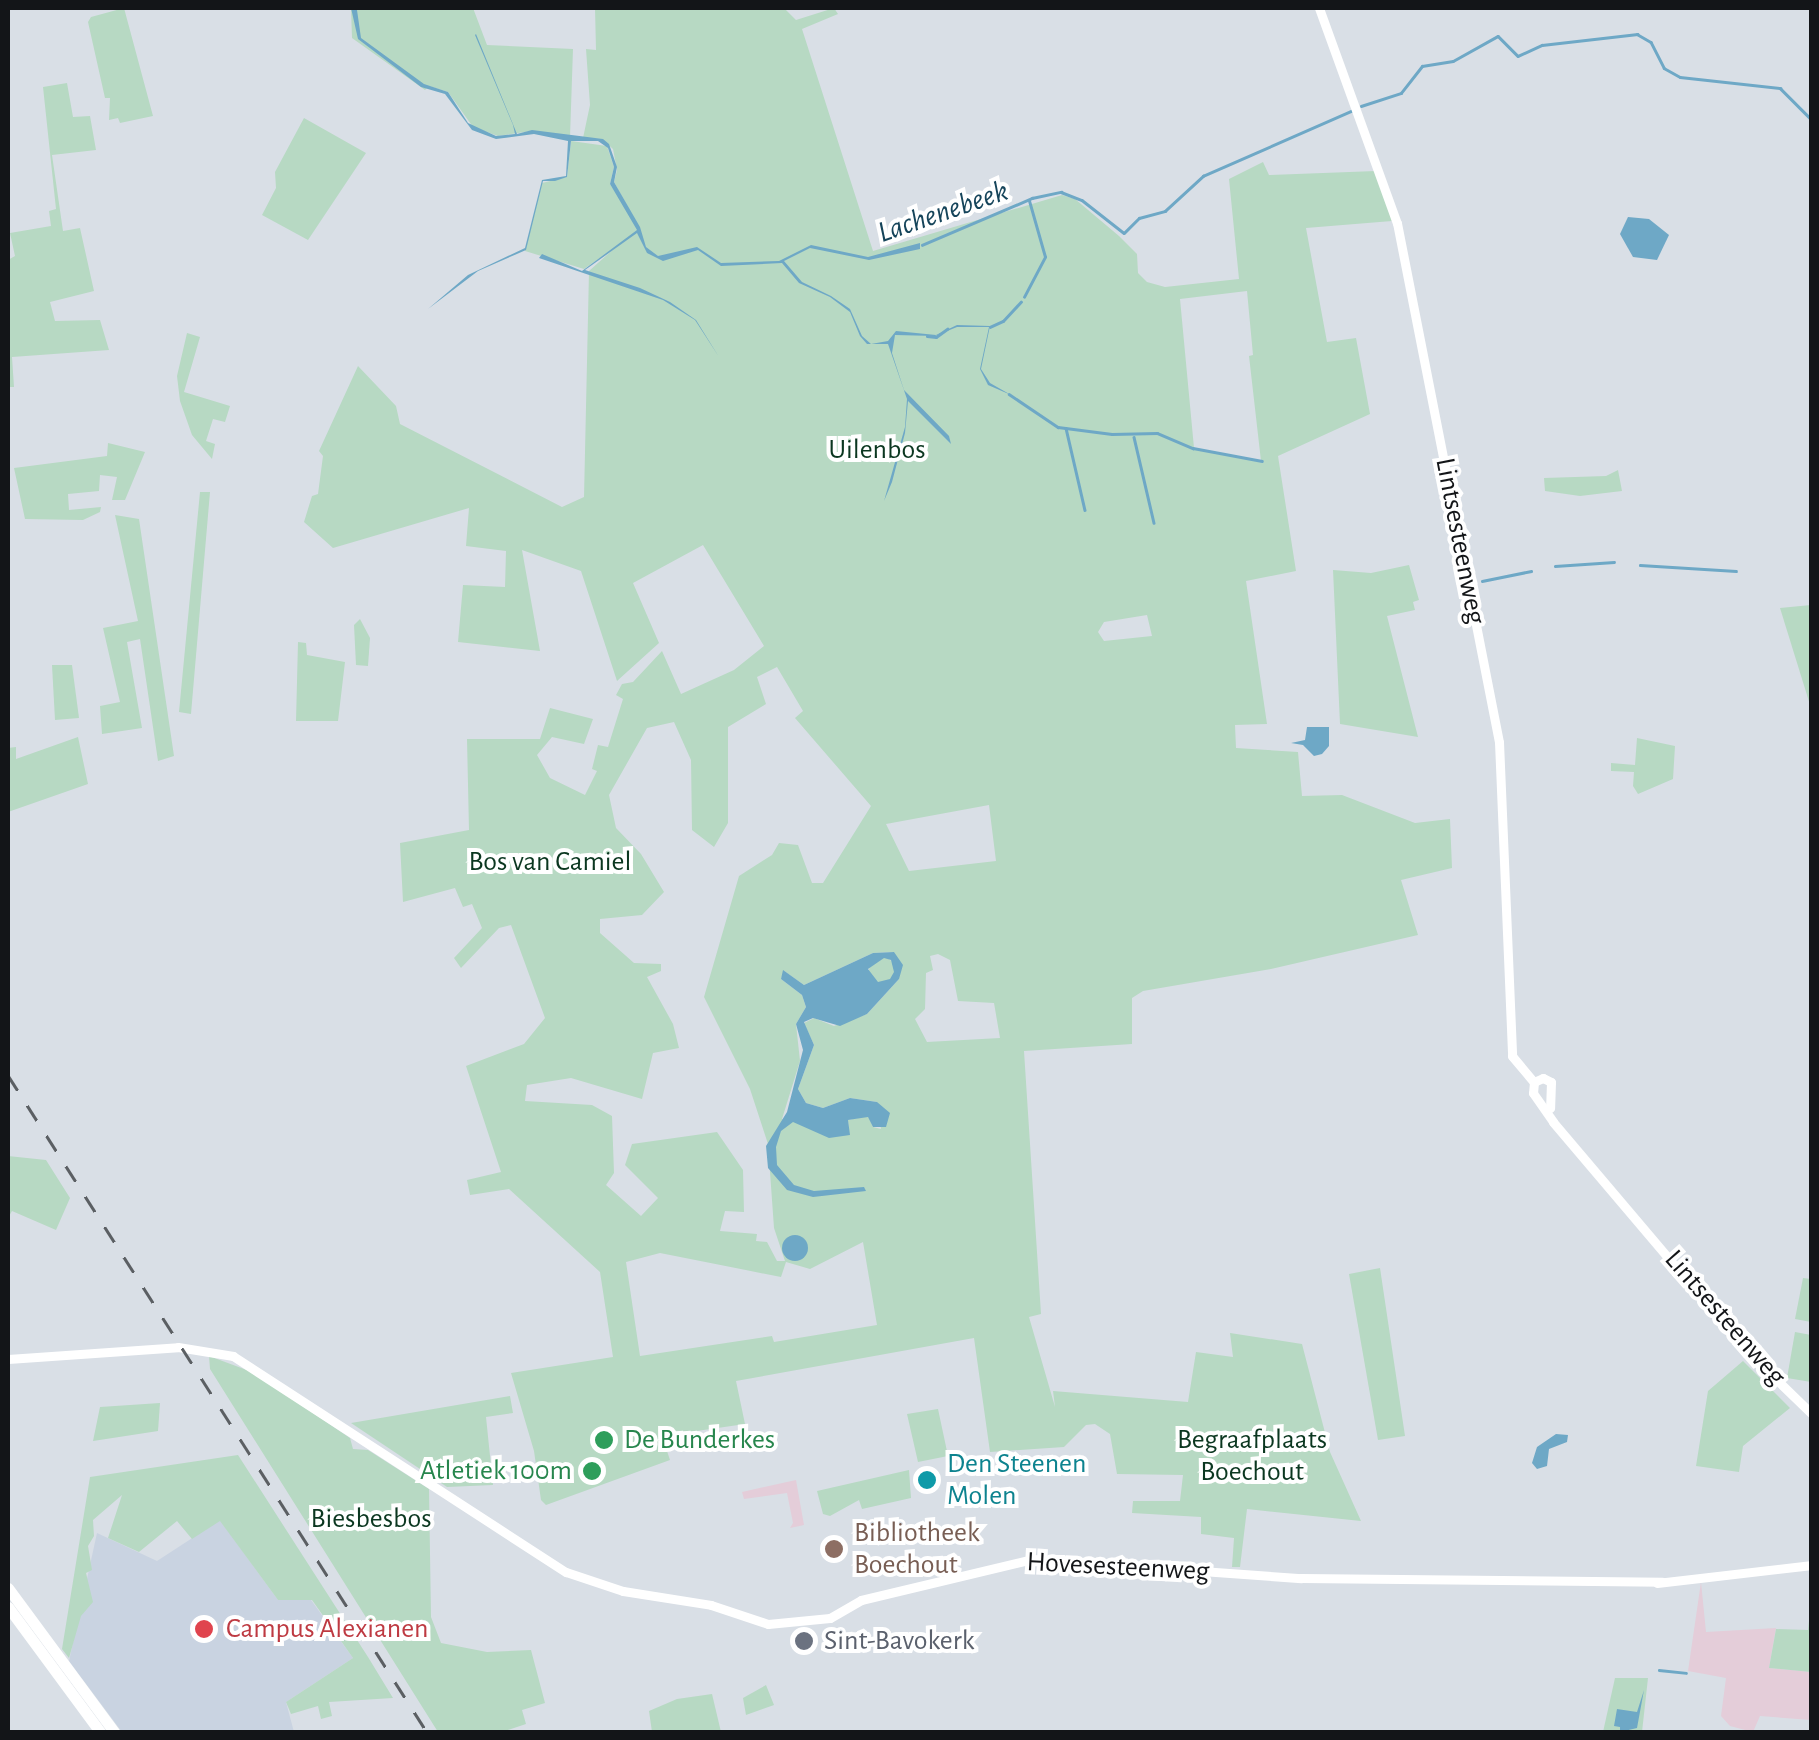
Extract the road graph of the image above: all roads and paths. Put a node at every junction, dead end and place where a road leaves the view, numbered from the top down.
1 (1318, 8) edge
2 (1534, 1082) junction
3 (1544, 1097) junction
4 (8, 1360) edge
5 (1812, 1414) edge
6 (1812, 1565) edge
7 (8, 1588) edge
8 (8, 1607) edge
9 (100, 1732) edge
10 (114, 1732) edge

1 - 2 street, Lintsesteenweg
2 - 3 street, Lintsesteenweg
2 - 3 street, Lintsesteenweg
3 - 5 street, Lintsesteenweg
4 - 6 street, Hovesesteenweg
7 - 10 main road
8 - 9 main road

